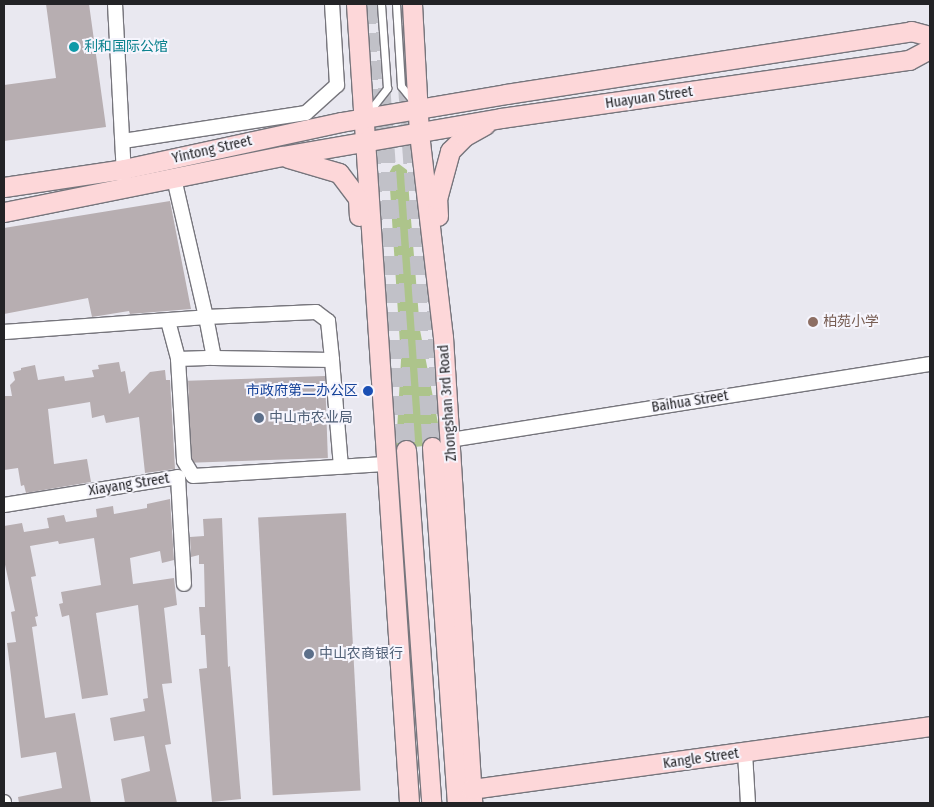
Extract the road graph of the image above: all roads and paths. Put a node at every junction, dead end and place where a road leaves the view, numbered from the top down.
1 (115, 4) edge
2 (332, 4) edge
3 (356, 4) edge
4 (381, 4) edge
5 (396, 4) edge
6 (412, 4) edge
7 (930, 36) edge
8 (930, 49) edge
9 (419, 109) junction
10 (364, 118) junction
11 (501, 118) junction
12 (419, 133) junction
13 (123, 141) junction
14 (366, 143) junction
15 (282, 156) junction
16 (124, 169) junction
17 (174, 178) junction
18 (4, 187) edge
19 (124, 188) junction
20 (4, 212) edge
21 (206, 317) junction
22 (168, 321) junction
23 (4, 332) edge
24 (444, 337) junction
25 (377, 342) junction
26 (214, 358) junction
27 (178, 359) junction
28 (332, 360) junction
29 (930, 364) edge
30 (450, 440) junction
31 (432, 447) tunnel mouth
32 (406, 450) tunnel mouth
33 (385, 464) junction
34 (340, 467) junction
35 (4, 505) edge
36 (184, 584) dead end
37 (930, 726) edge
38 (745, 753) junction
39 (472, 796) edge
40 (406, 803) edge
41 (431, 803) edge
42 (457, 803) edge
43 (748, 803) edge

1 - 13 street
2 - 13 street
3 - 10 main road
4 - 10 lane
5 - 9 lane
6 - 9 main road, Zhongshan 3rd Road
7 - 9 main road, Huayuan Street
8 - 11 main road, Huayuan Street
9 - 10 main road, Yintong Street
9 - 12 main road, Zhongshan 3rd Road
10 - 14 main road
10 - 16 main road, Yintong Street
11 - 12 main road, Huayuan Street
11 - 24 main road
12 - 14 main road, Huayuan Street
12 - 24 main road, Zhongshan 3rd Road
13 - 16 street
14 - 15 main road, Huayuan Street
14 - 25 main road
15 - 17 main road, Huayuan Street
15 - 25 main road
16 - 18 main road, Yintong Street
16 - 19 street
17 - 19 main road, Huayuan Street
17 - 21 street
19 - 20 main road, Huayuan Street
21 - 22 street
21 - 26 street
21 - 28 street
22 - 23 street
22 - 27 street
24 - 30 main road, Zhongshan 3rd Road
25 - 33 main road
26 - 27 street
26 - 28 street
27 - 34 street
28 - 34 street
29 - 30 street, Baihua Street
30 - 39 main road, Zhongshan 3rd Road
31 - 42 main road, Zhongshan 3rd Road
32 - 41 main road
33 - 34 street
33 - 40 main road
35 - 36 street, Xiayang Street
37 - 38 main road, Kangle Street
38 - 39 main road, Kangle Street
38 - 43 street

